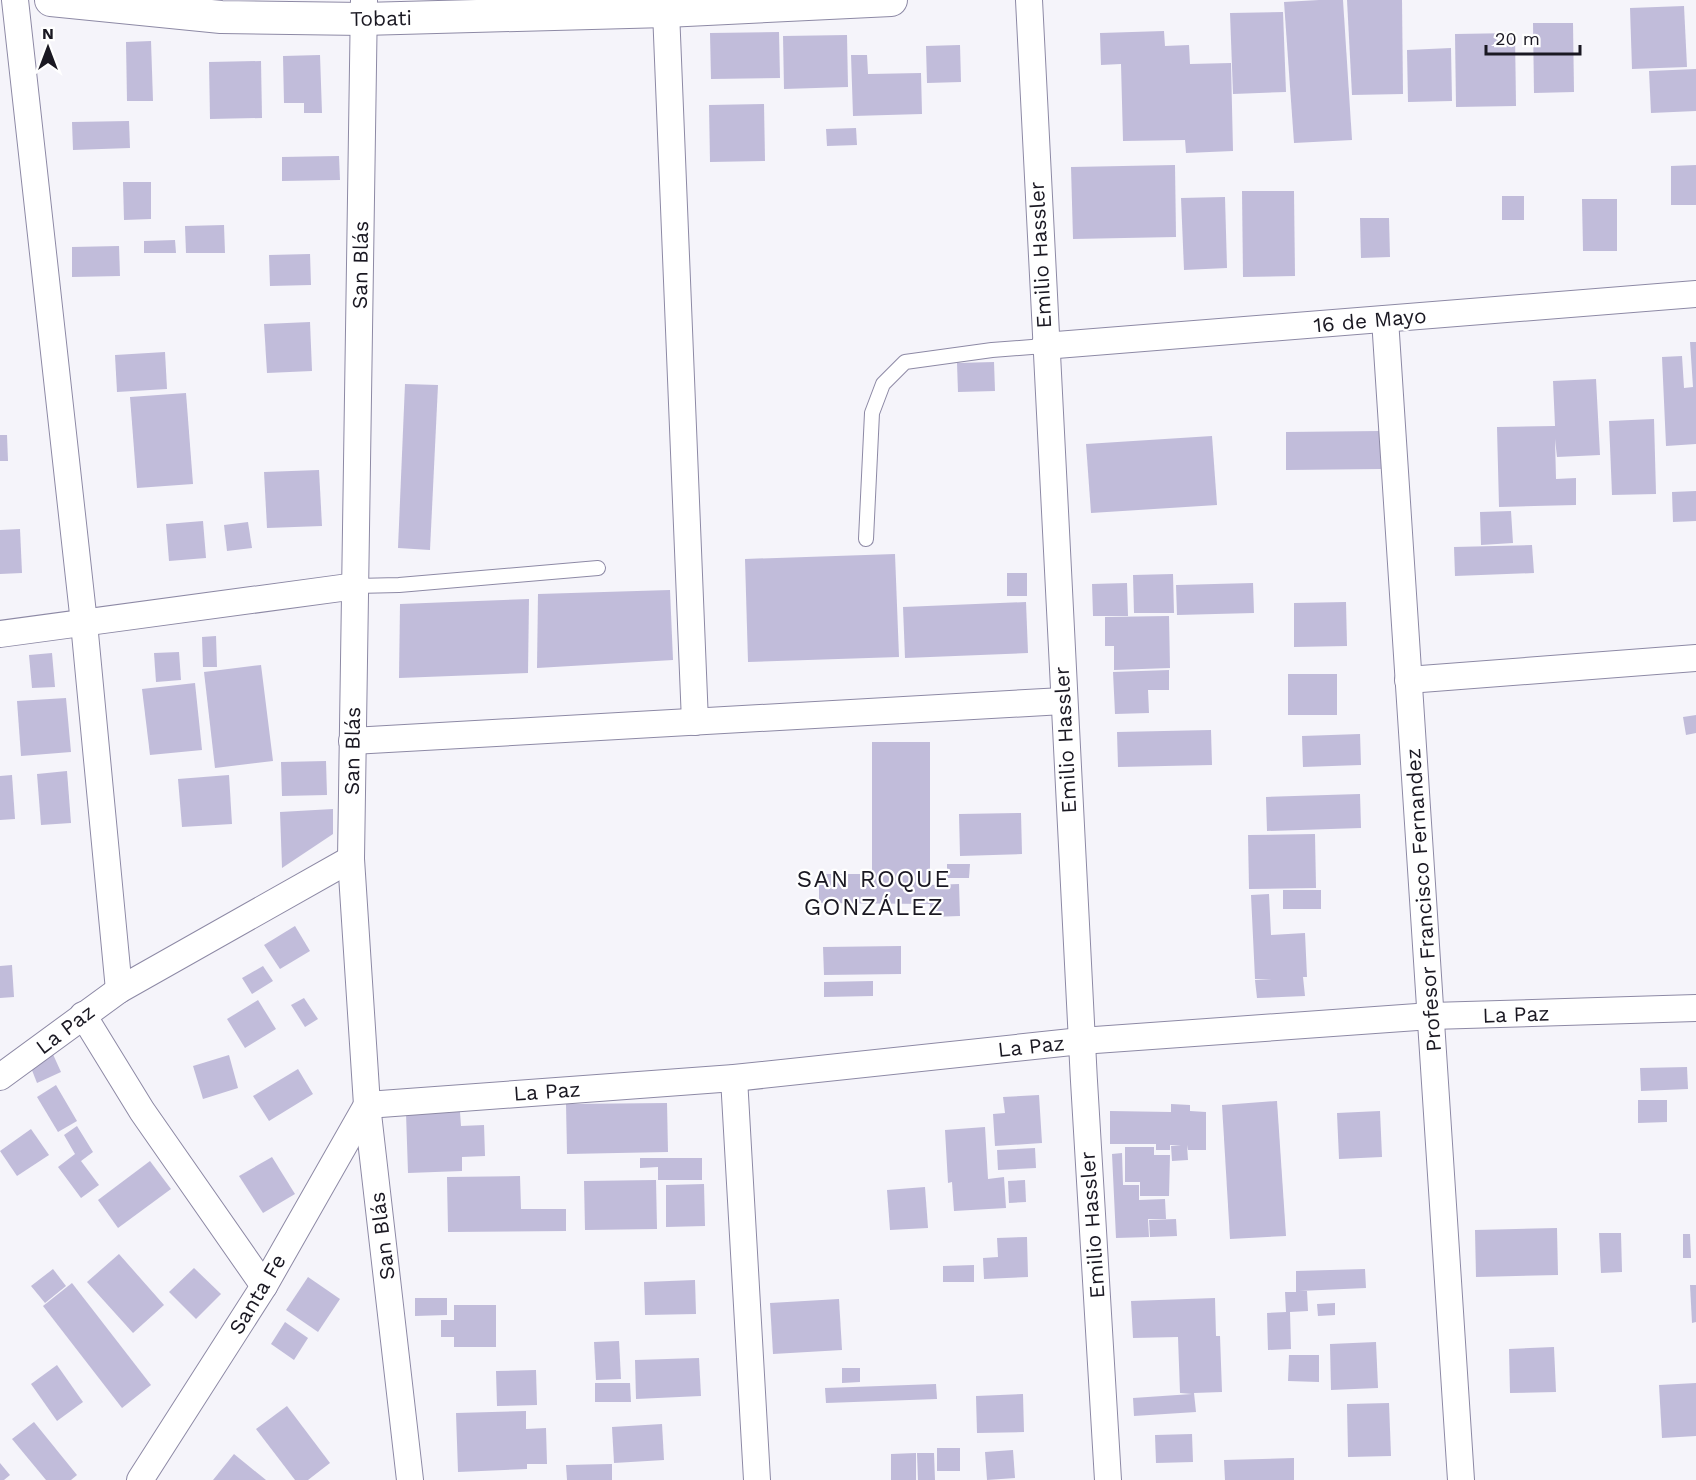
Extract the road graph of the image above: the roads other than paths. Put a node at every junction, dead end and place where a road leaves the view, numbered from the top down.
1 (15, 0) edge
2 (51, 0) edge
3 (891, 0) edge
4 (1029, 0) edge
5 (363, 10) edge
6 (666, 11) junction
7 (1696, 294) edge
8 (1385, 319) junction
9 (1044, 346) junction
10 (866, 539) dead end
11 (598, 568) dead end
12 (356, 586) junction
13 (84, 623) junction
14 (0, 634) edge
15 (1696, 658) edge
16 (1408, 680) junction
17 (1063, 701) junction
18 (695, 722) junction
19 (352, 741) junction
20 (351, 859) junction
21 (119, 990) junction
22 (1696, 1008) edge
23 (83, 1015) junction
24 (1431, 1016) junction
25 (1081, 1041) junction
26 (0, 1077) edge
27 (734, 1077) junction
28 (367, 1105) junction
29 (264, 1286) junction
30 (140, 1480) edge
31 (411, 1480) edge
32 (757, 1480) edge
33 (1108, 1480) edge
34 (1461, 1480) edge

1 - 13 street
2 - 5 street, Tobati
3 - 6 street, Tobati
4 - 9 street, Emilio Hassler
5 - 6 street, Tobati
5 - 12 street, San Blás
6 - 18 street
7 - 8 street, 16 de Mayo
8 - 9 street, 16 de Mayo
8 - 16 street, Profesor Francisco Fernandez
9 - 10 lane
9 - 17 street, Emilio Hassler
11 - 12 lane
12 - 13 street
12 - 19 street, San Blás
13 - 14 street
13 - 21 street
15 - 16 street
16 - 24 street, Profesor Francisco Fernandez
17 - 18 street
17 - 25 street, Emilio Hassler
18 - 19 street
19 - 20 street, San Blás
20 - 21 street, La Paz
20 - 28 street, San Blás
21 - 23 street, La Paz
22 - 24 street, La Paz
23 - 26 street, La Paz
23 - 29 street
24 - 25 street, La Paz
24 - 34 street, Profesor Francisco Fernandez
25 - 27 street, La Paz
25 - 33 street, Emilio Hassler
27 - 28 street, La Paz
27 - 32 street
28 - 29 street, Santa Fe
28 - 31 street, San Blás
29 - 30 street, Santa Fe

